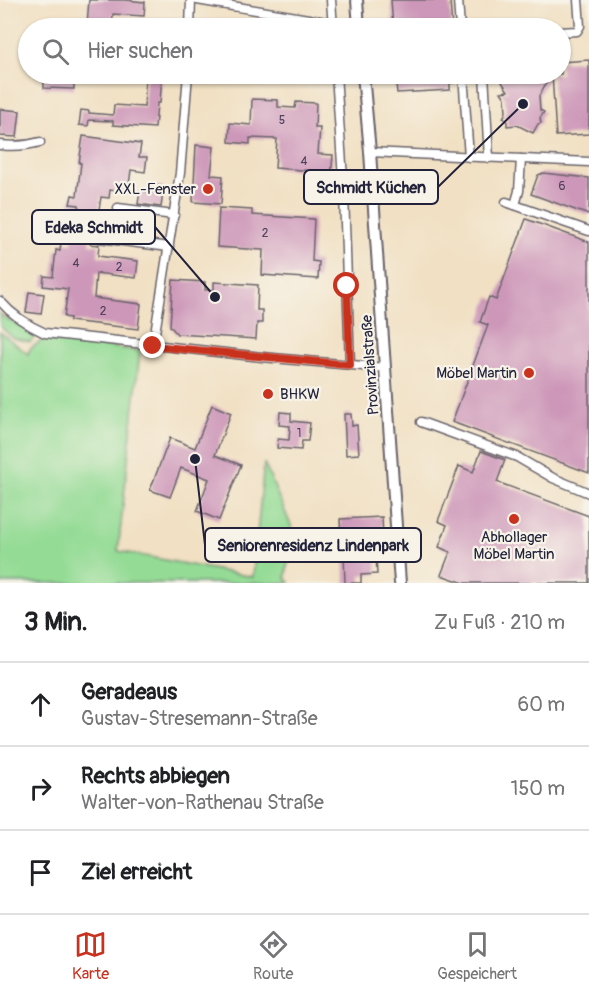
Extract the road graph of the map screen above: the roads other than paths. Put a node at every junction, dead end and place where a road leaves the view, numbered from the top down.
1 (191, 0) edge
2 (197, 0) edge
3 (331, 0) edge
4 (357, 0) edge
5 (458, 0) edge
6 (578, 0) edge
7 (190, 18) edge
8 (291, 18) edge
9 (332, 18) edge
10 (358, 18) edge
11 (459, 18) edge
12 (571, 31) edge
13 (187, 84) edge
14 (337, 84) edge
15 (364, 84) edge
16 (464, 84) edge
17 (485, 84) edge
18 (40, 142) dead end
19 (0, 145) edge
20 (370, 152) junction
21 (469, 157) junction
22 (489, 158) junction
23 (521, 159) junction
24 (589, 162) edge
25 (118, 208) dead end
26 (174, 215) junction
27 (589, 231) edge
28 (99, 238) dead end
29 (169, 247) junction
30 (0, 301) edge
31 (153, 346) junction
32 (350, 365) junction
33 (385, 368) junction
34 (421, 422) dead end
35 (589, 493) edge
36 (400, 583) edge

1 - 7 street
2 - 8 street
3 - 9 street
4 - 10 main road
5 - 11 street
6 - 12 street
13 - 26 street
14 - 32 street
15 - 20 main road, Provinzialstraße
16 - 21 street
17 - 22 street
18 - 19 street
20 - 21 street
20 - 33 main road, Provinzialstraße
21 - 22 street
22 - 23 street
23 - 24 street
23 - 27 street
25 - 26 street
26 - 29 street
28 - 29 street
29 - 31 street
30 - 31 street
31 - 32 street
32 - 33 street
33 - 36 main road, Provinzialstraße
34 - 35 street

